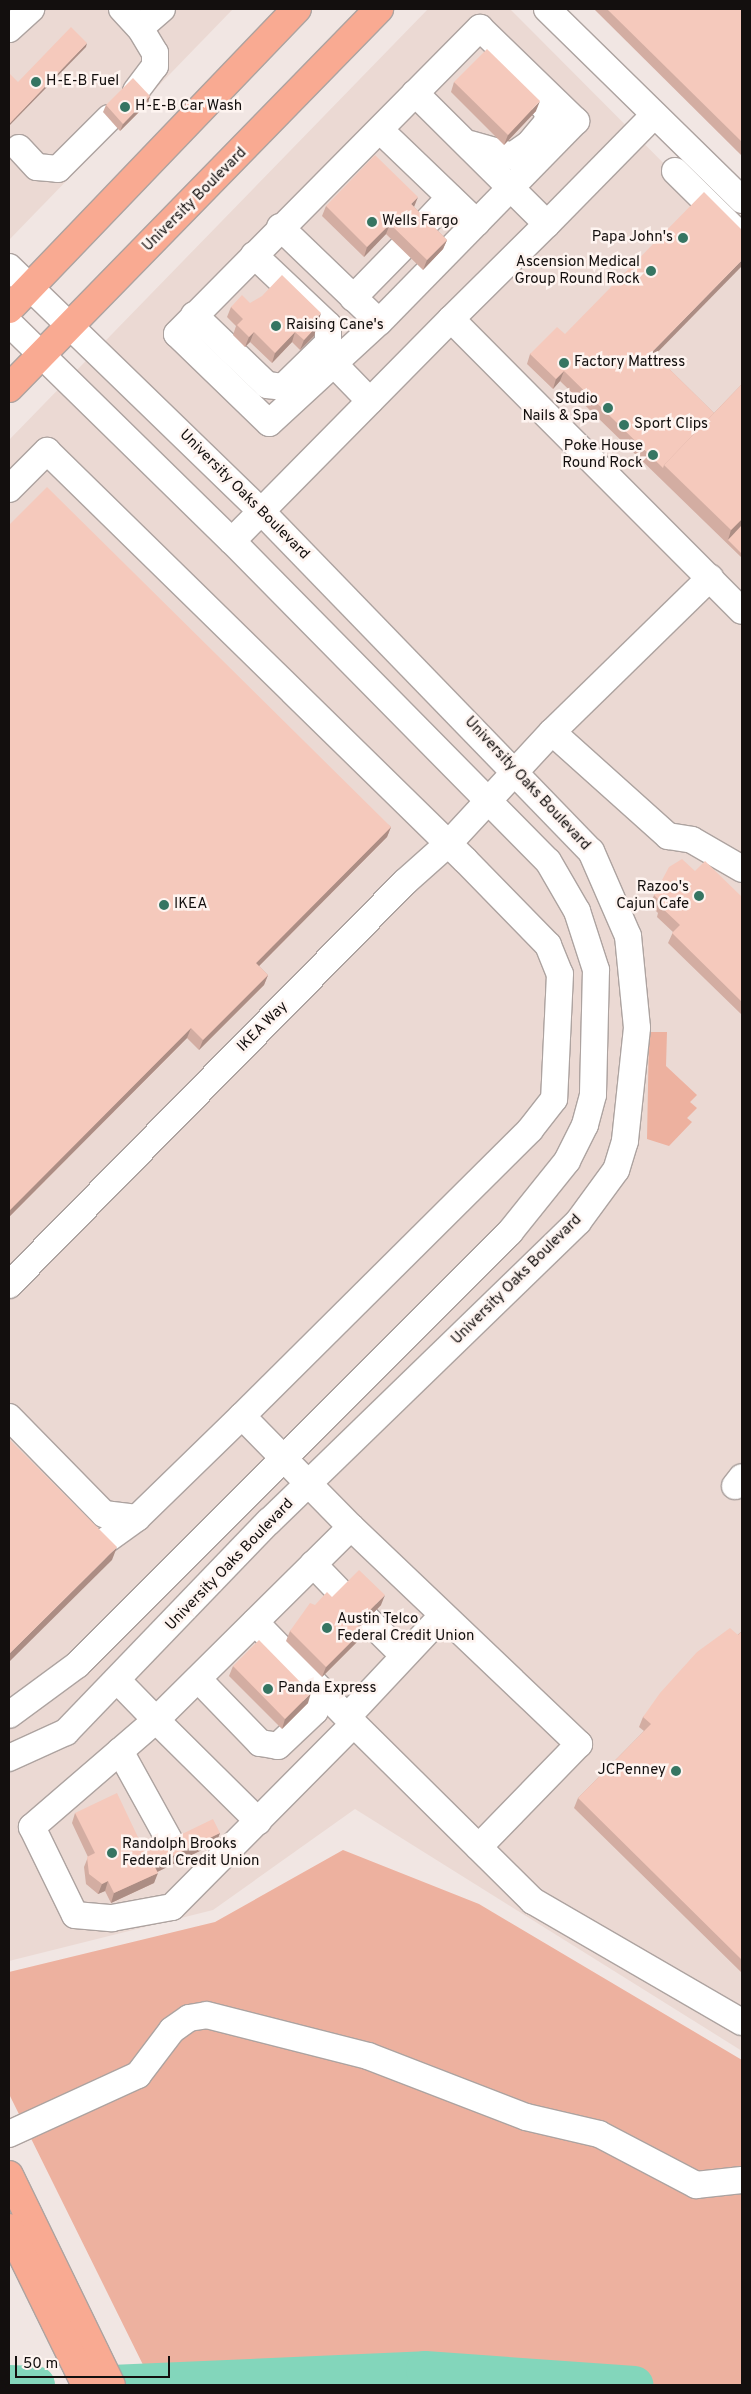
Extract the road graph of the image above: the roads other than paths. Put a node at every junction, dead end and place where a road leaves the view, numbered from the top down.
1 (31, 9) edge
2 (122, 9) edge
3 (162, 9) edge
4 (379, 9) edge
5 (547, 9) edge
6 (288, 12) edge
7 (140, 28) junction
8 (9, 29) edge
9 (472, 36) junction
10 (136, 91) edge
11 (415, 93) junction
12 (654, 115) junction
13 (109, 118) edge
14 (380, 130) junction
15 (463, 141) junction
16 (19, 148) dead end
17 (675, 171) dead end
18 (511, 190) junction
19 (450, 197) junction
20 (742, 200) edge
21 (477, 223) junction
22 (546, 224) junction
23 (280, 227) junction
24 (421, 228) edge
25 (742, 236) edge
26 (401, 249) edge
27 (254, 255) junction
28 (9, 267) edge
29 (30, 288) junction
30 (353, 298) junction
31 (9, 309) edge
32 (194, 315) junction
33 (451, 319) junction
34 (378, 322) junction
35 (9, 323) edge
36 (72, 325) junction
37 (42, 356) junction
38 (333, 363) junction
39 (9, 388) edge
40 (370, 401) junction
41 (9, 489) edge
42 (261, 511) junction
43 (232, 541) junction
44 (710, 578) junction
45 (742, 611) edge
46 (552, 732) junction
47 (517, 769) junction
48 (488, 799) junction
49 (449, 844) junction
50 (742, 868) edge
51 (9, 1285) edge
52 (242, 1416) junction
53 (9, 1417) edge
54 (285, 1456) junction
55 (309, 1482) junction
56 (137, 1518) junction
57 (351, 1527) junction
58 (98, 1546) edge
59 (314, 1564) junction
60 (342, 1594) edge
61 (443, 1615) junction
62 (367, 1619) edge
63 (250, 1627) junction
64 (403, 1655) junction
65 (198, 1679) junction
66 (118, 1681) junction
67 (9, 1715) edge
68 (156, 1720) junction
69 (352, 1720) junction
70 (120, 1751) junction
71 (9, 1758) edge
72 (258, 1821) junction
73 (479, 1848) junction
74 (197, 1881) junction
75 (742, 2022) edge
76 (9, 2134) edge
77 (9, 2174) edge
78 (742, 2180) edge
79 (9, 2228) edge
80 (85, 2358) junction
81 (86, 2385) edge
82 (111, 2385) edge

1 - 8 street
2 - 7 street
3 - 7 street
4 - 36 main road, University Boulevard
5 - 12 street
6 - 29 main road
7 - 10 street
9 - 11 street
9 - 15 street
9 - 18 street
11 - 14 street
11 - 15 street
12 - 20 street
12 - 22 street
13 - 16 street
14 - 19 street
14 - 23 street
15 - 18 street
17 - 25 street
18 - 21 street
18 - 22 street
19 - 21 street
19 - 24 street
21 - 34 street
22 - 33 street
23 - 27 street
23 - 30 street
26 - 30 street
27 - 32 street
27 - 32 street
28 - 29 street, University Oaks Boulevard
29 - 31 main road
29 - 36 street, University Oaks Boulevard
30 - 34 street
32 - 38 street
33 - 40 street
33 - 44 street
34 - 38 street
35 - 37 street
36 - 37 main road, University Boulevard
36 - 42 street, University Oaks Boulevard
37 - 39 main road, University Boulevard
37 - 43 street
38 - 40 street
40 - 42 street
41 - 49 street
42 - 43 street
42 - 47 street, University Oaks Boulevard
43 - 48 street
44 - 45 street
44 - 46 street, IKEA Way
46 - 47 street, IKEA Way
46 - 50 street
47 - 48 street, IKEA Way
47 - 55 street, University Oaks Boulevard
48 - 49 street, IKEA Way
48 - 54 street
49 - 51 street, IKEA Way
49 - 52 street
52 - 54 street
52 - 56 street
53 - 56 street
54 - 55 street
54 - 67 street
55 - 57 street
55 - 66 street, University Oaks Boulevard
56 - 58 street
57 - 59 street
57 - 61 street
59 - 60 street
59 - 63 street
61 - 64 street
61 - 73 street
62 - 64 street
63 - 65 street
63 - 65 street
63 - 69 street
64 - 69 street
65 - 68 street
66 - 68 street
66 - 71 street, University Oaks Boulevard
68 - 70 street
68 - 72 street
69 - 72 street
69 - 73 street
70 - 74 street
70 - 74 street
72 - 74 street
73 - 75 street
76 - 78 street
77 - 80 main road
79 - 80 main road
80 - 81 main road
80 - 82 main road

